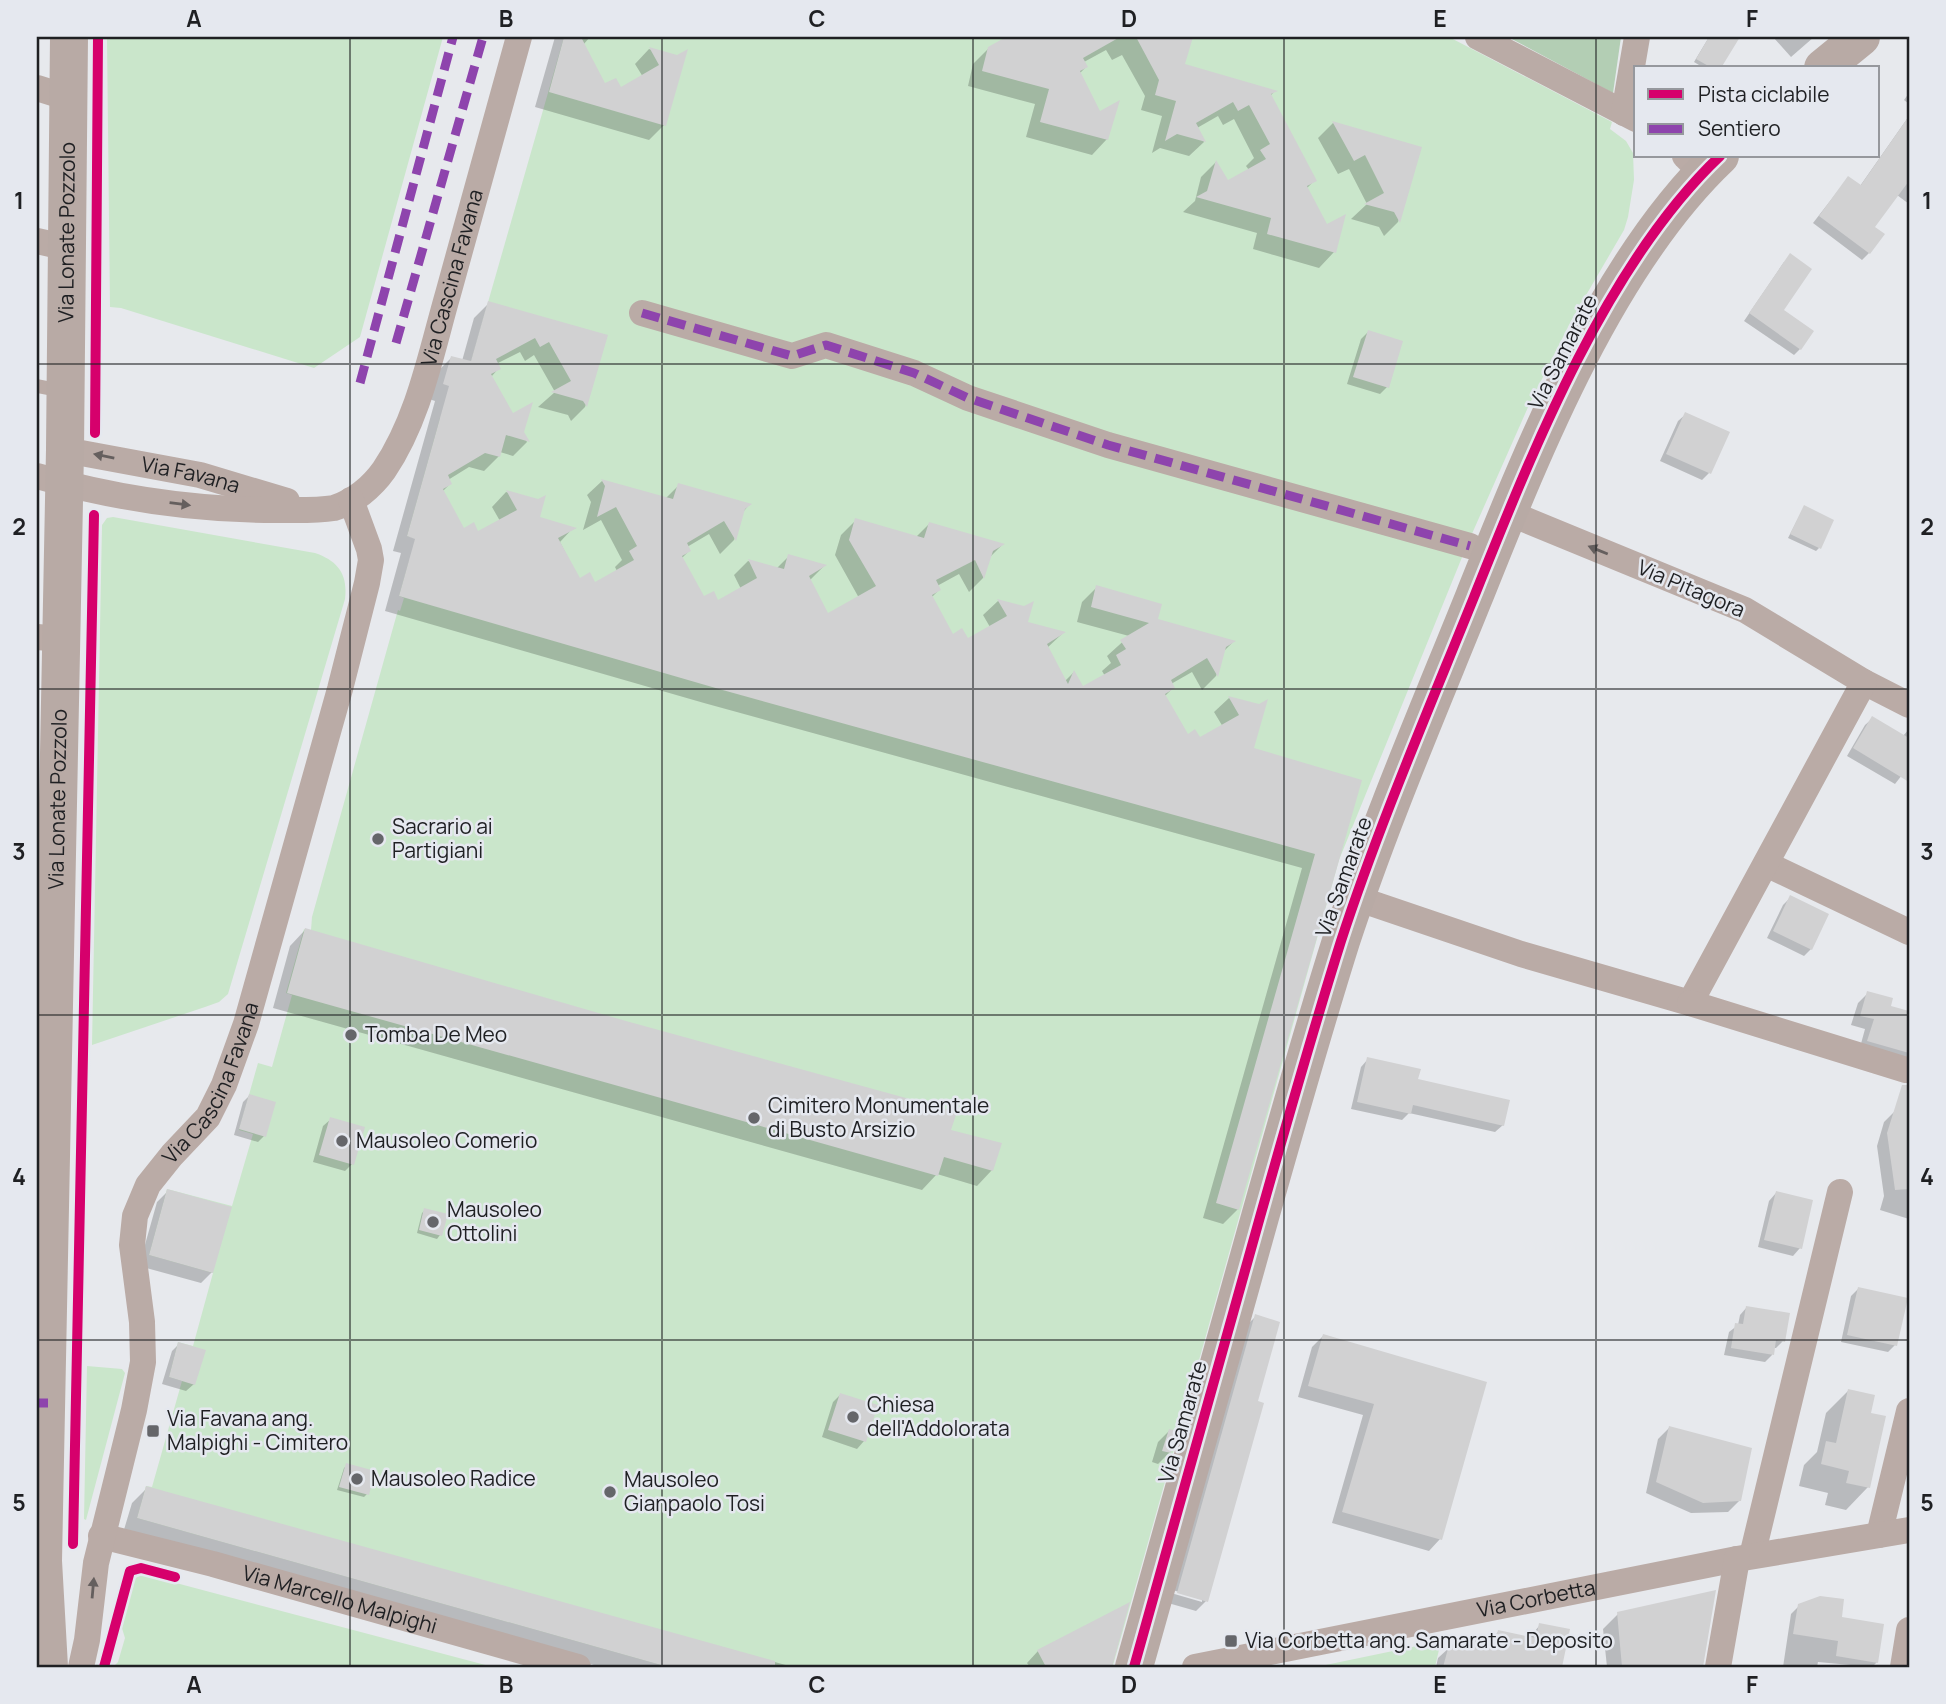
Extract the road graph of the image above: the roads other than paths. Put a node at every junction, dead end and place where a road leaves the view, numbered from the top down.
1 (69, 37) edge
2 (519, 37) edge
3 (1478, 37) edge
4 (1637, 37) edge
5 (1861, 37) edge
6 (1634, 66) edge
7 (1825, 66) edge
8 (1634, 71) edge
9 (53, 93) edge
10 (1630, 116) edge
11 (1703, 162) edge
12 (52, 244) edge
13 (642, 313) dead end
14 (51, 389) edge
15 (55, 470) edge
16 (351, 500) junction
17 (319, 509) junction
18 (1509, 513) junction
19 (1470, 546) dead end
20 (49, 638) edge
21 (1864, 681) junction
22 (1909, 705) edge
23 (1766, 864) junction
24 (1356, 898) junction
25 (1909, 932) edge
26 (1690, 1003) junction
27 (1906, 1070) dead end
28 (1840, 1192) dead end
29 (1909, 1411) edge
30 (1909, 1530) edge
31 (1879, 1535) junction
32 (101, 1536) junction
33 (1745, 1557) junction
34 (40, 1579) edge
35 (1909, 1630) edge
36 (49, 1667) edge
37 (81, 1667) edge
38 (578, 1667) edge
39 (1134, 1667) edge
40 (1195, 1667) edge
41 (1718, 1667) edge
42 (1903, 1667) edge

1 - 9 street, Via Lonate Pozzolo
2 - 16 street, Via Cascina Favana
3 - 10 street
4 - 6 street
5 - 7 street
8 - 10 street
9 - 12 street, Via Lonate Pozzolo
11 - 18 street, Via Samarate
12 - 14 street, Via Lonate Pozzolo
13 - 19 street
14 - 15 street, Via Lonate Pozzolo
17 -> 15 street, Via Favana
15 -> 17 street, Via Favana
15 - 20 street, Via Lonate Pozzolo
16 - 17 street, Via Cascina Favana
16 - 32 street, Via Cascina Favana
21 -> 18 street, Via Pitagora
18 - 24 street, Via Samarate
20 - 34 street, Via Lonate Pozzolo
21 - 22 street, Via Pitagora
21 - 23 street
23 - 25 street
23 - 26 street
24 - 26 street
24 - 39 street, Via Samarate
26 - 27 street
28 - 33 street
29 - 31 street
30 - 31 street, Via Corbetta
31 - 33 street, Via Corbetta
37 -> 32 street, Via Cascina Favana
32 - 38 street, Via Marcello Malpighi
33 - 40 street, Via Corbetta
33 - 41 street
34 - 36 street, Via Lonate Pozzolo
35 - 42 street

